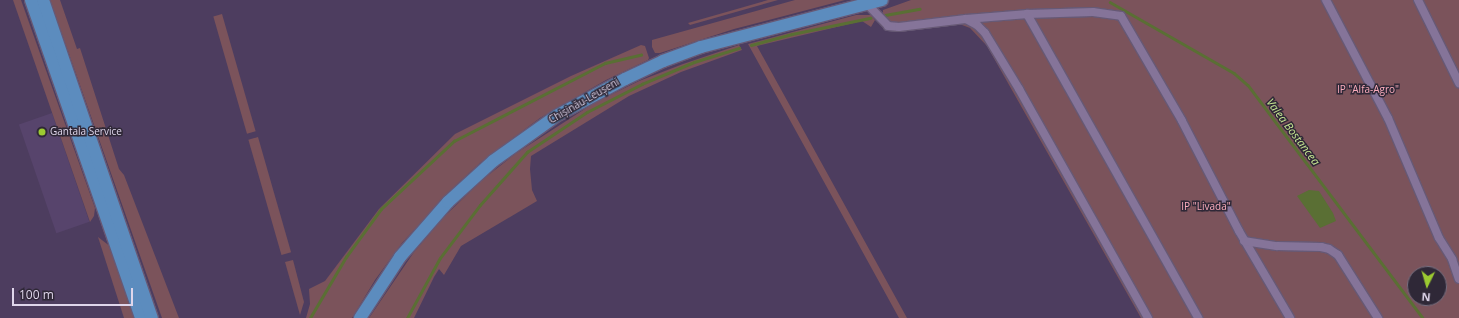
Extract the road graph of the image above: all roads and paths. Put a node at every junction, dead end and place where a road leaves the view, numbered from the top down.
1 (31, 0) edge
2 (43, 0) edge
3 (882, 0) edge
4 (1326, 0) edge
5 (1418, 0) edge
6 (867, 4) junction
7 (1027, 14) junction
8 (966, 19) junction
9 (1459, 83) edge
10 (1244, 241) junction
11 (1459, 279) edge
12 (141, 318) edge
13 (152, 318) edge
14 (360, 318) edge
15 (1148, 318) edge
16 (1198, 318) edge
17 (1290, 318) edge
18 (1378, 318) edge

1 - 12 highway
2 - 13 highway
3 - 6 highway, Chișinău-Leușeni
4 - 11 street
5 - 9 street
6 - 8 street
6 - 14 highway, Chișinău-Leușeni
7 - 8 street
7 - 10 street
7 - 16 street
8 - 15 street
10 - 17 street
10 - 18 street

